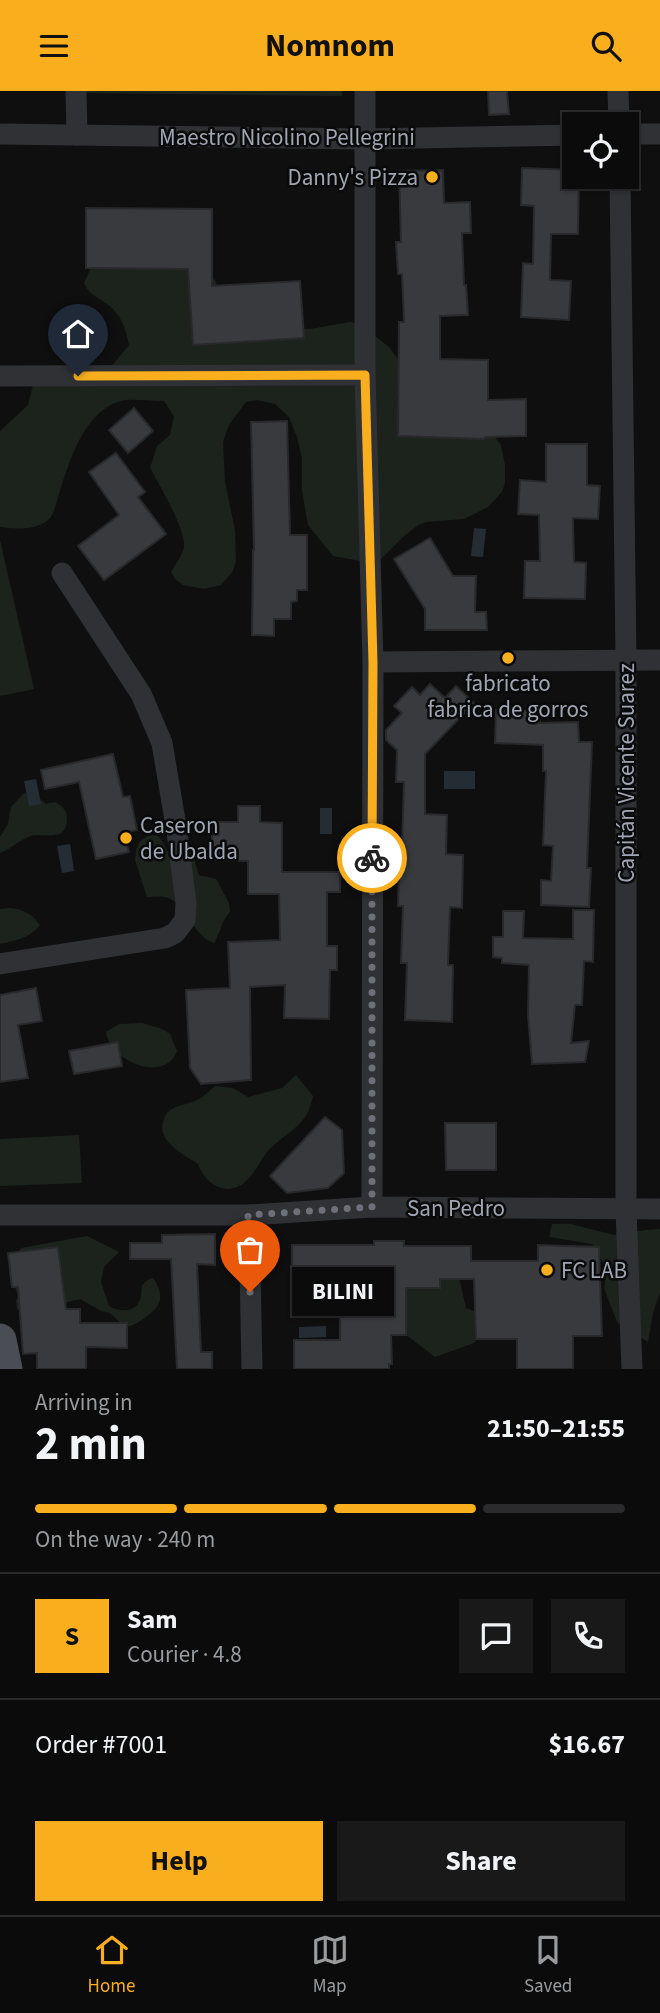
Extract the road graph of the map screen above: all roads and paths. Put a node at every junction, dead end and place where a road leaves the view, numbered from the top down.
1 (76, 91) edge
2 (365, 91) edge
3 (618, 91) edge
4 (619, 112) edge
5 (0, 134) edge
6 (639, 134) edge
7 (660, 134) edge
8 (77, 135) junction
9 (562, 135) edge
10 (365, 139) junction
11 (620, 189) edge
12 (365, 375) junction
13 (0, 376) edge
14 (62, 573) dead end
15 (626, 659) junction
16 (660, 660) edge
17 (373, 662) junction
18 (0, 964) edge
19 (372, 1207) junction
20 (626, 1209) junction
21 (660, 1209) edge
22 (0, 1215) edge
23 (248, 1215) junction
24 (0, 1340) edge
25 (6, 1369) edge
26 (252, 1369) edge
27 (632, 1369) edge

1 - 8 street
2 - 10 street
3 - 4 street
5 - 8 street, Maestro Nicolino Pellegrini
6 - 7 street
8 - 10 street, Maestro Nicolino Pellegrini
9 - 10 street, Maestro Nicolino Pellegrini
10 - 12 street
11 - 15 street, Capitán Vicente Suarez
12 - 13 street
12 - 17 street
14 - 18 street
15 - 16 street
15 - 17 street
15 - 20 street, Capitán Vicente Suarez
17 - 19 street
19 - 20 street, San Pedro
19 - 23 street, San Pedro
20 - 21 street, San Pedro
20 - 27 street, Capitán Vicente Suarez
22 - 23 street, San Pedro
23 - 26 street
24 - 25 main road

